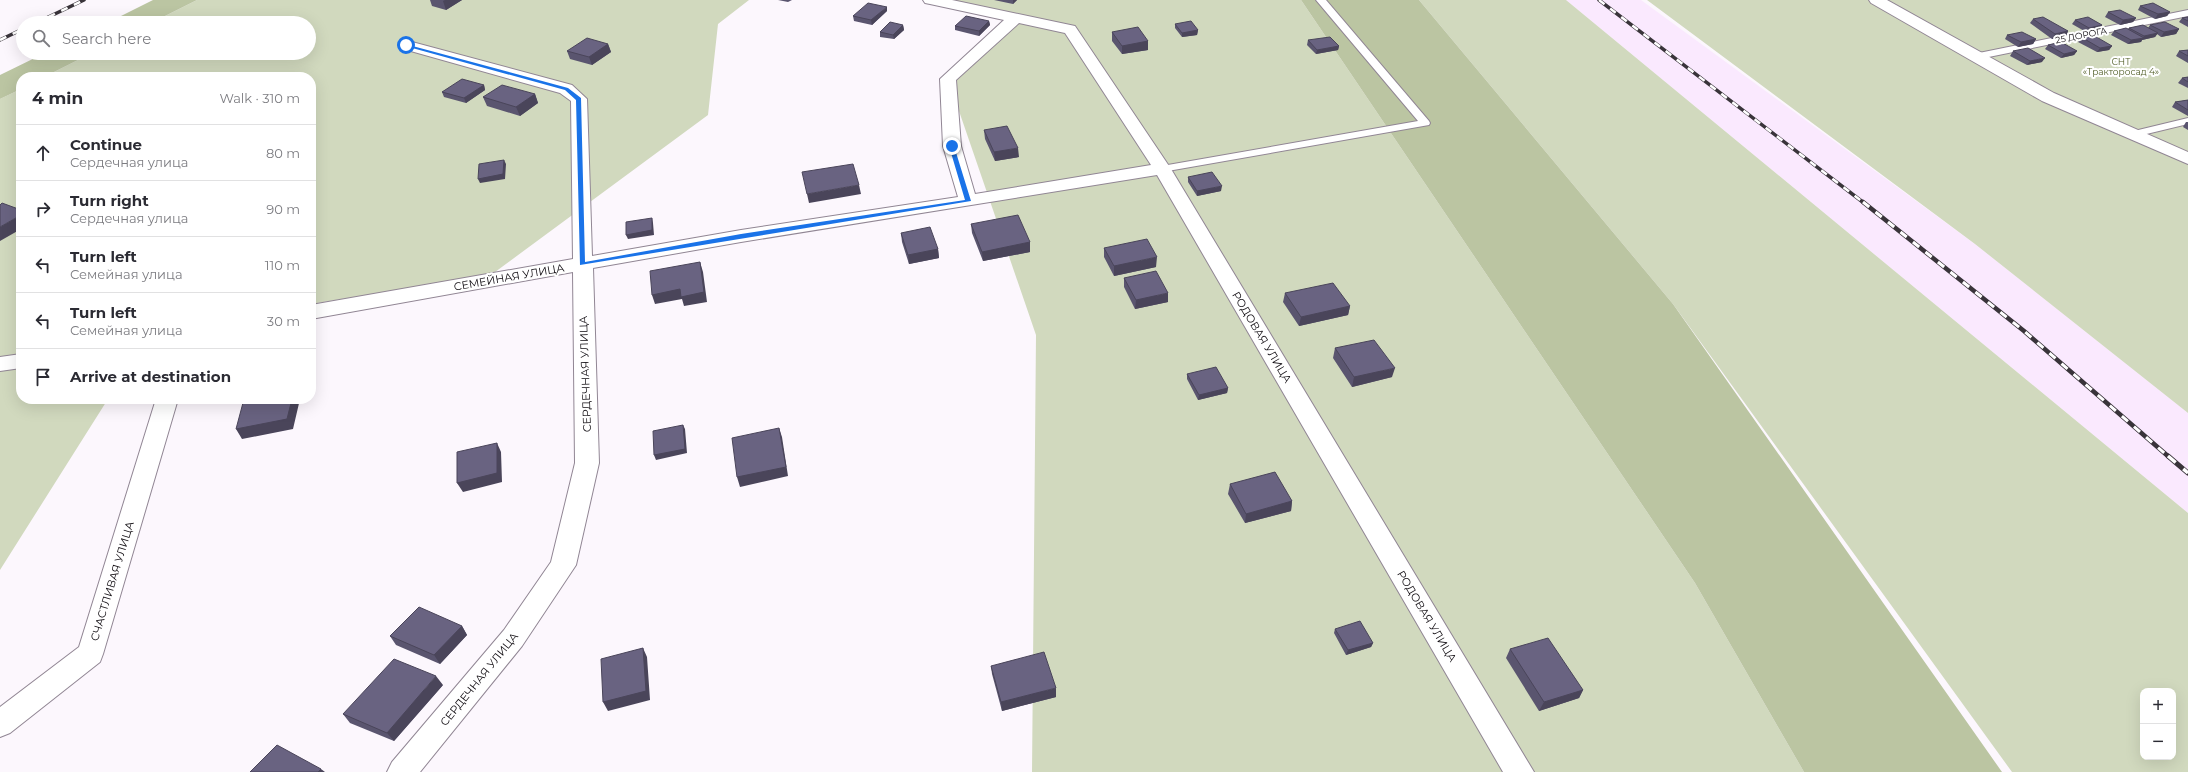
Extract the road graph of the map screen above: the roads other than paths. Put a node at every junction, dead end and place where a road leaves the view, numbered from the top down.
1 (930, 0) edge
2 (1321, 0) edge
3 (1876, 0) edge
4 (2188, 13) edge
5 (1015, 18) junction
6 (406, 45) dead end
7 (1974, 57) junction
8 (2188, 122) edge
9 (2134, 134) junction
10 (2188, 159) edge
11 (1162, 169) junction
12 (968, 201) junction
13 (582, 264) junction
14 (316, 311) edge
15 (16, 362) edge
16 (0, 364) edge
17 (165, 404) edge
18 (0, 724) edge
19 (402, 772) edge
20 (1519, 772) edge

1 - 5 street, РОДОВАЯ УЛИЦА
2 - 11 lane
3 - 7 street
4 - 7 lane, 25 ДОРОГА
5 - 11 street, РОДОВАЯ УЛИЦА
5 - 12 street
6 - 13 street, СЕРДЕЧНАЯ УЛИЦА
7 - 9 street
8 - 9 lane
9 - 10 street
11 - 12 street, СЕМЕЙНАЯ УЛИЦА
11 - 20 street, РОДОВАЯ УЛИЦА
12 - 13 street, СЕМЕЙНАЯ УЛИЦА
13 - 14 street, СЕМЕЙНАЯ УЛИЦА
13 - 19 street, СЕРДЕЧНАЯ УЛИЦА
15 - 16 street
17 - 18 street, СЧАСТЛИВАЯ УЛИЦА

